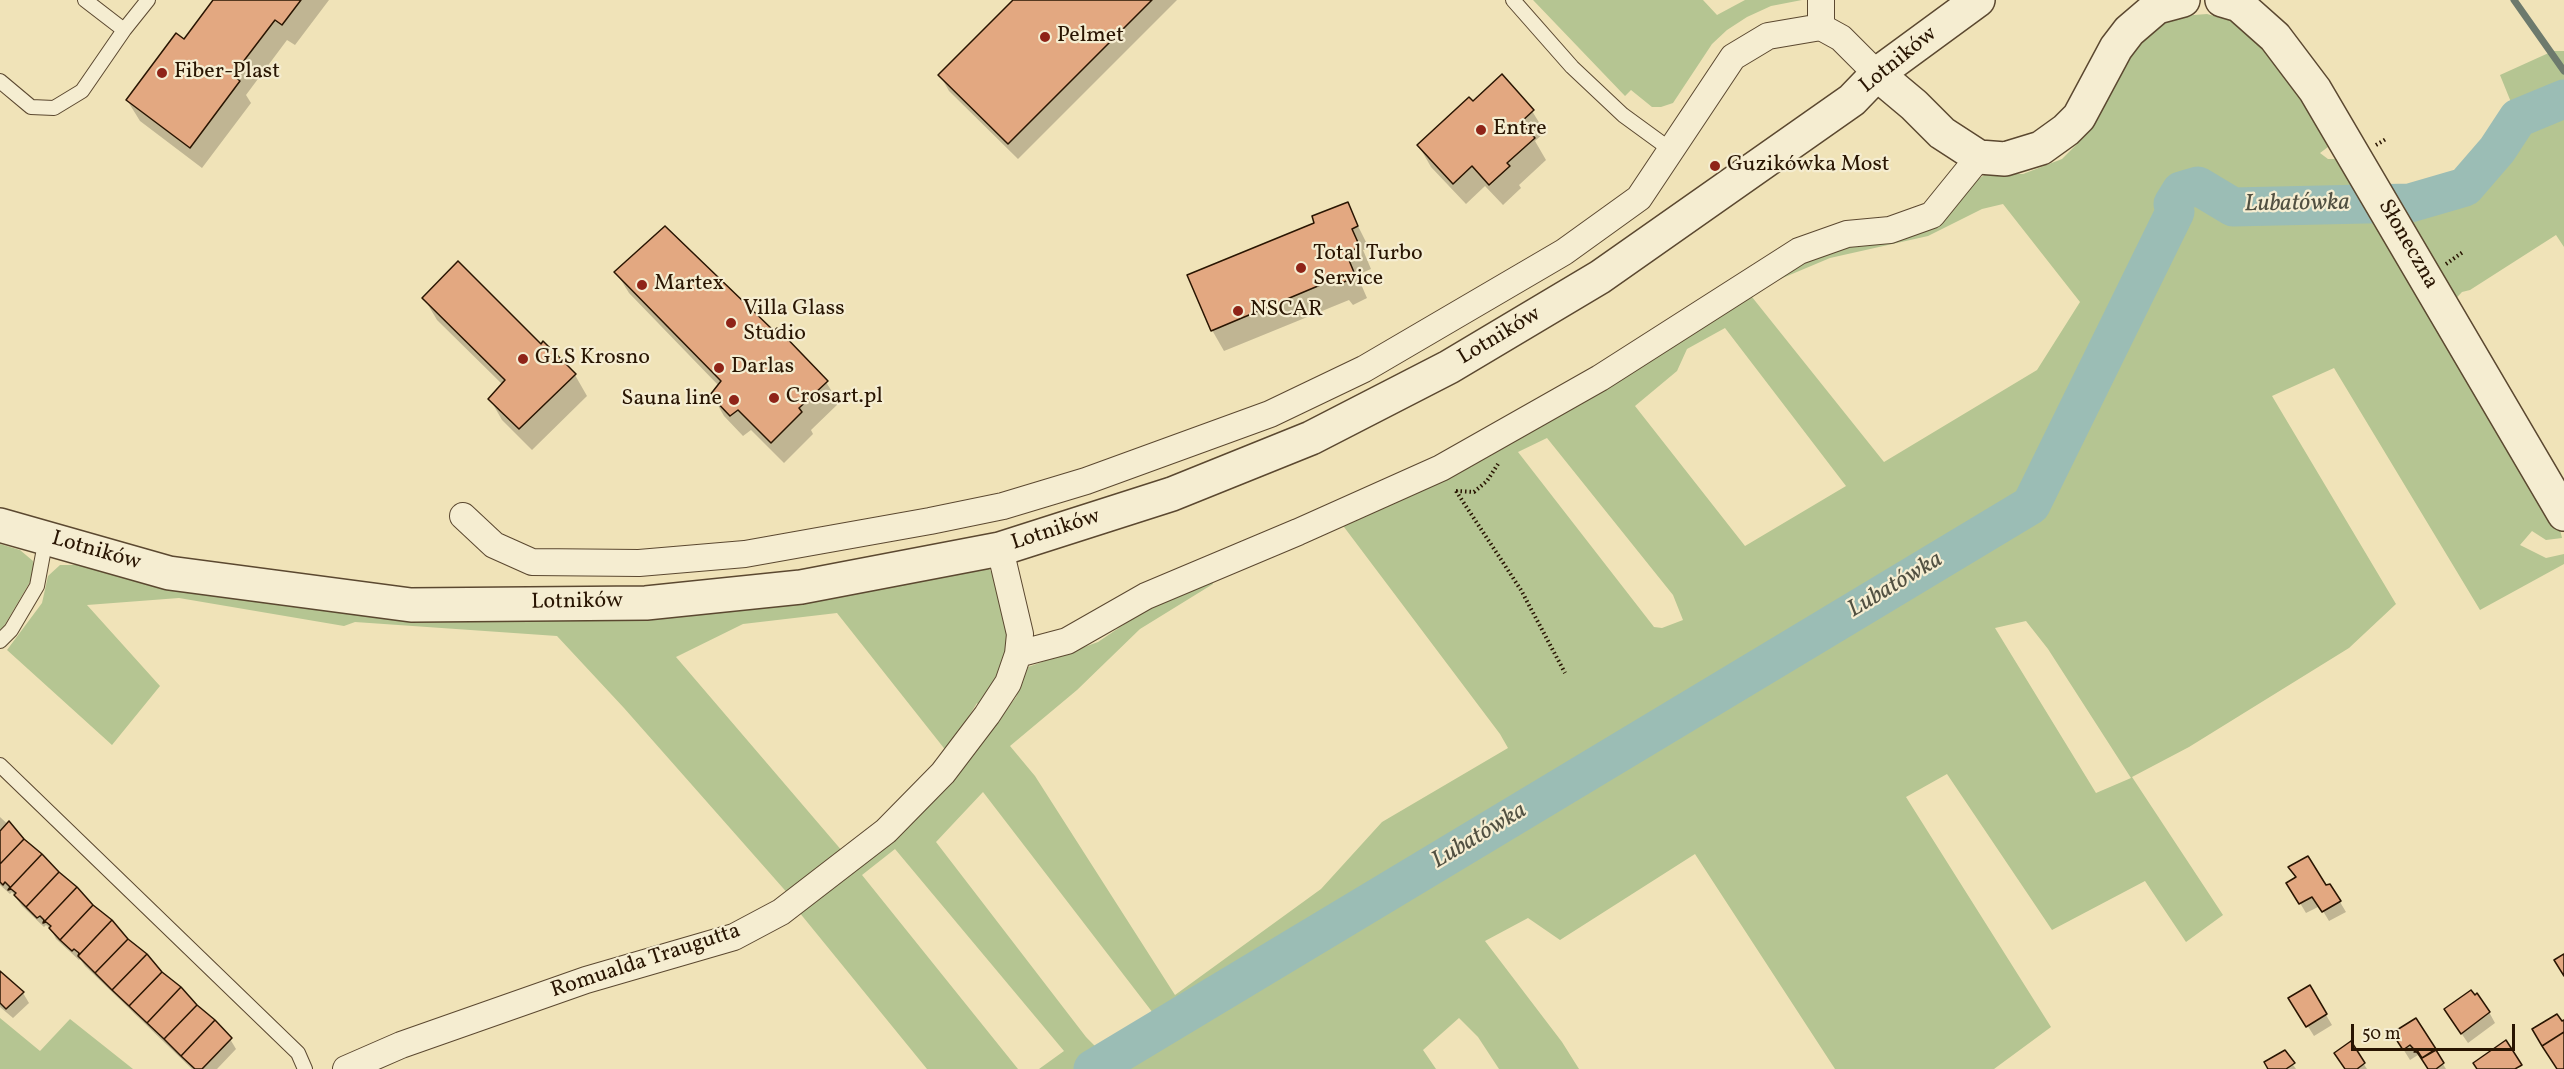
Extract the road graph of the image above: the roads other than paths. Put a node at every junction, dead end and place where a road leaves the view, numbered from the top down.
1 (85, 0) edge
2 (148, 0) edge
3 (1513, 0) edge
4 (1821, 0) edge
5 (1978, 0) edge
6 (2183, 0) edge
7 (2225, 0) edge
8 (1821, 27) junction
9 (124, 30) junction
10 (1877, 74) junction
11 (0, 81) edge
12 (1671, 150) junction
13 (1979, 157) junction
14 (2564, 514) edge
15 (463, 516) dead end
16 (0, 525) edge
17 (46, 538) junction
18 (1000, 549) junction
19 (0, 641) edge
20 (1018, 654) junction
21 (0, 765) edge
22 (305, 1069) edge
23 (346, 1069) edge

1 - 9 lane
2 - 9 lane
3 - 12 lane
4 - 8 street
5 - 10 street, Lotników
6 - 13 street
7 - 14 street, Słoneczna
8 - 10 street
8 - 12 street
9 - 11 lane
10 - 13 street
10 - 18 street, Lotników
12 - 15 street
13 - 20 street
16 - 17 street, Lotników
17 - 18 street, Lotników
17 - 19 lane
18 - 20 street, Romualda Traugutta
20 - 23 street, Romualda Traugutta
21 - 22 lane

